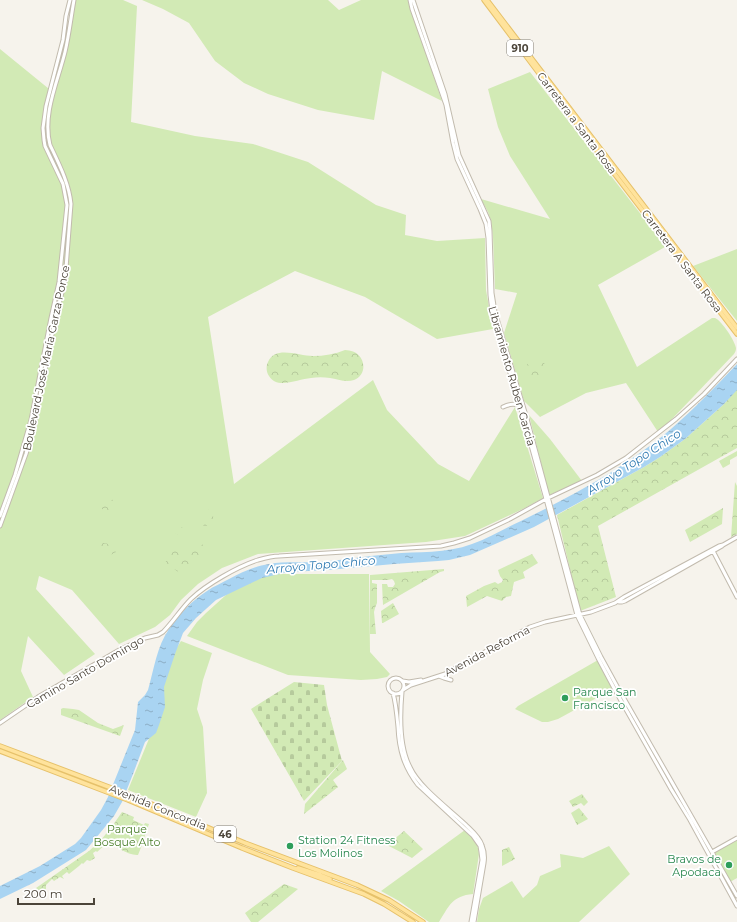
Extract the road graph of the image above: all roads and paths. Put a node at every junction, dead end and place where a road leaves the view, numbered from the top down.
1 (70, 0) edge
2 (74, 0) edge
3 (411, 0) edge
4 (484, 0) edge
5 (487, 0) edge
6 (46, 106) junction
7 (50, 107) junction
8 (628, 188) junction
9 (62, 255) junction
10 (68, 255) junction
11 (737, 332) edge
12 (737, 359) edge
13 (520, 406) junction
14 (503, 407) dead end
15 (546, 499) junction
16 (0, 516) edge
17 (0, 526) edge
18 (737, 537) edge
19 (723, 545) junction
20 (713, 551) junction
21 (737, 597) edge
22 (618, 602) junction
23 (579, 615) junction
24 (580, 619) junction
25 (439, 676) junction
26 (402, 680) junction
27 (424, 680) junction
28 (451, 680) dead end
29 (402, 691) junction
30 (393, 693) junction
31 (0, 723) edge
32 (0, 746) edge
33 (1, 752) edge
34 (737, 838) edge
35 (712, 852) junction
36 (709, 854) junction
37 (737, 896) edge
38 (737, 906) edge
39 (408, 919) junction
40 (412, 922) edge
41 (416, 922) edge
42 (423, 922) edge
43 (471, 922) edge
44 (474, 922) edge

1 - 6 street, Boulevard José María Garza Ponce
2 - 7 street, Boulevard José María Garza Ponce
3 - 13 street, Libramiento Ruben Garcia
3 - 15 street, Libramiento Ruben Garcia
4 - 8 main road, Carretera a Santa Rosa / 910
5 - 8 main road, Carretera a Santa Rosa / 910
6 - 7 street
6 - 9 street, Boulevard José María Garza Ponce
7 - 10 street, Boulevard José María Garza Ponce
8 - 11 main road, Carretera A Santa Rosa / 910
9 - 10 street
9 - 16 street, Boulevard José María Garza Ponce
10 - 17 street, Boulevard José María Garza Ponce
12 - 15 street, Camino Santo Domingo
13 - 14 street
13 - 15 street, Libramiento Ruben Garcia
15 - 23 street, Libramiento Ruben Garcia
15 - 31 street, Camino Santo Domingo
18 - 19 street
19 - 20 street, Avenida Reforma
19 - 22 street, Avenida Reforma
20 - 21 street
20 - 22 street, Avenida Reforma
22 - 23 street, Avenida Reforma
23 - 24 street, Libramiento Ruben Garcia
23 - 25 street, Avenida Reforma
24 - 35 street
24 - 36 street
25 - 27 street, Avenida Reforma
25 - 28 street
26 - 27 street, Avenida Reforma
26 - 29 street
26 - 30 street
27 - 29 street, Avenida Reforma
29 - 30 street
29 - 44 street
30 - 43 street
32 - 42 main road, Avenida Concordia / 46
33 - 39 main road, Avenida Concordia / 46
34 - 35 street
35 - 36 street
35 - 37 street
36 - 38 street
39 - 40 main road, Avenida Concordia / 46
39 - 41 main road

